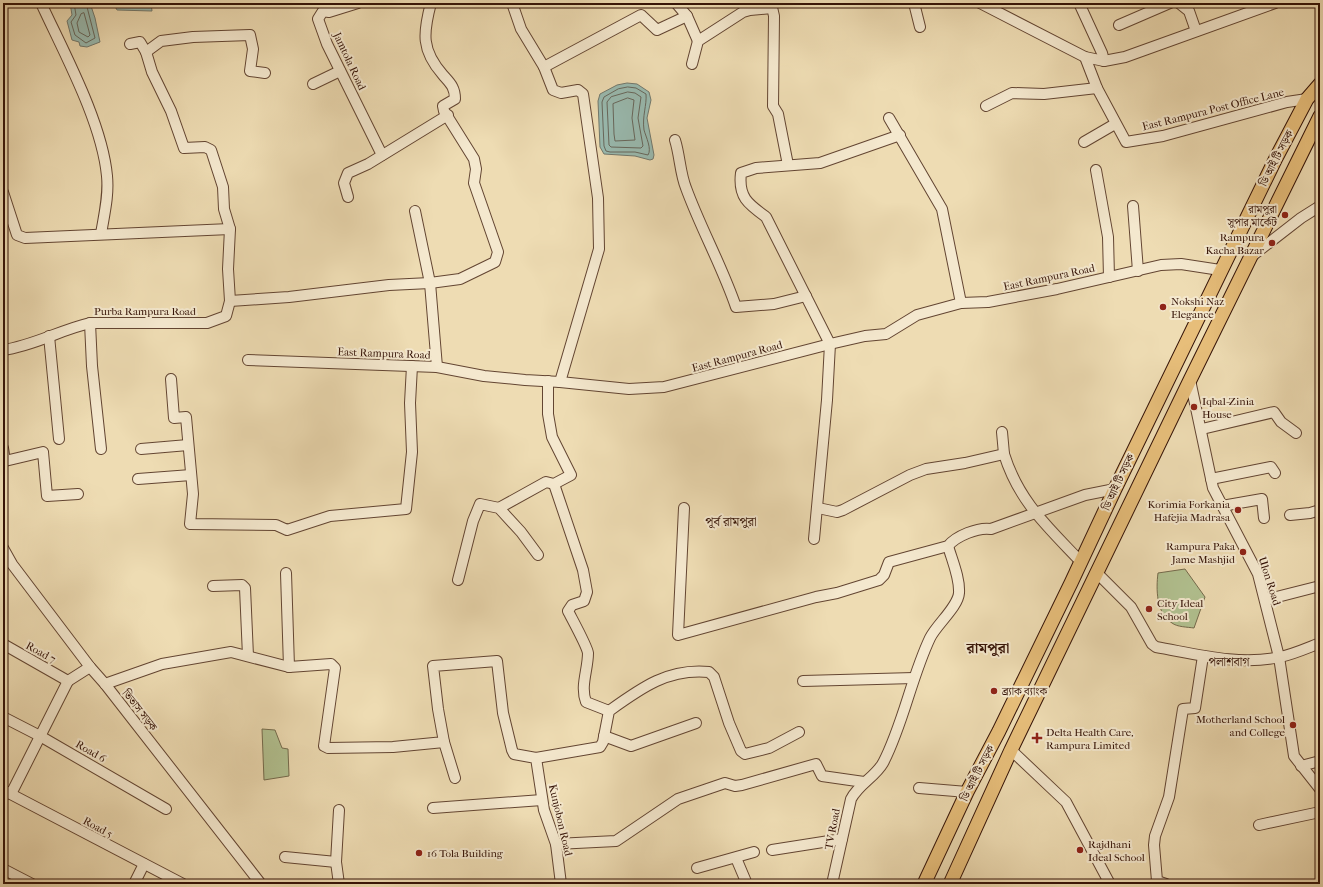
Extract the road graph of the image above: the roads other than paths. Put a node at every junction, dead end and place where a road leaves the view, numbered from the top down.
1 (41, 3) edge
2 (358, 3) edge
3 (431, 3) edge
4 (512, 3) edge
5 (676, 3) edge
6 (914, 3) edge
7 (980, 3) edge
8 (1079, 3) edge
9 (1170, 3) edge
10 (1179, 3) edge
11 (1275, 3) edge
12 (772, 6) edge
13 (687, 16) junction
14 (1119, 25) dead end
15 (920, 27) dead end
16 (1196, 31) junction
17 (698, 41) junction
18 (130, 44) dead end
19 (146, 52) junction
20 (1085, 57) junction
21 (1104, 61) junction
22 (692, 64) dead end
23 (544, 67) junction
24 (340, 71) junction
25 (266, 73) dead end
26 (313, 84) dead end
27 (1320, 84) edge
28 (1097, 88) junction
29 (1306, 99) junction
30 (986, 106) dead end
31 (448, 114) junction
32 (1320, 116) edge
33 (889, 118) dead end
34 (1115, 124) junction
35 (900, 135) junction
36 (675, 140) dead end
37 (1084, 142) dead end
38 (382, 155) junction
39 (788, 165) junction
40 (1096, 170) dead end
41 (3, 192) edge
42 (348, 197) dead end
43 (1133, 206) dead end
44 (1320, 206) edge
45 (415, 211) dead end
46 (230, 229) junction
47 (101, 234) junction
48 (1248, 260) junction
49 (1220, 270) junction
50 (1138, 271) junction
51 (1109, 277) junction
52 (430, 283) junction
53 (806, 296) junction
54 (230, 301) junction
55 (961, 302) junction
56 (90, 323) junction
57 (49, 336) junction
58 (830, 344) junction
59 (3, 350) edge
60 (248, 360) dead end
61 (412, 366) junction
62 (437, 367) junction
63 (171, 379) dead end
64 (1190, 380) junction
65 (548, 381) junction
66 (560, 382) junction
67 (1202, 429) junction
68 (1002, 432) dead end
69 (1296, 433) dead end
70 (59, 439) dead end
71 (188, 445) junction
72 (3, 448) edge
73 (101, 449) dead end
74 (141, 449) dead end
75 (1004, 454) junction
76 (1275, 473) dead end
77 (191, 475) junction
78 (138, 479) dead end
79 (1211, 479) junction
80 (554, 484) junction
81 (1115, 489) junction
82 (78, 494) dead end
83 (1222, 506) junction
84 (499, 508) junction
85 (684, 508) dead end
86 (818, 508) junction
87 (1320, 510) edge
88 (1034, 513) junction
89 (1290, 515) dead end
90 (1264, 518) dead end
91 (814, 539) dead end
92 (948, 546) junction
93 (3, 548) edge
94 (538, 555) dead end
95 (1081, 562) junction
96 (286, 573) dead end
97 (1097, 573) junction
98 (458, 580) dead end
99 (1071, 583) junction
100 (213, 586) dead end
101 (1320, 586) edge
102 (1089, 591) junction
103 (1265, 600) junction
104 (1320, 643) edge
105 (3, 644) edge
106 (248, 656) junction
107 (1204, 656) junction
108 (1280, 658) junction
109 (90, 667) junction
110 (289, 667) junction
111 (914, 678) junction
112 (68, 680) junction
113 (803, 681) dead end
114 (105, 684) junction
115 (609, 711) junction
116 (3, 717) edge
117 (696, 723) dead end
118 (799, 732) dead end
119 (40, 736) junction
120 (604, 736) junction
121 (444, 742) junction
122 (1011, 750) junction
123 (536, 758) junction
124 (1320, 761) edge
125 (1301, 766) junction
126 (455, 778) dead end
127 (864, 782) junction
128 (919, 788) dead end
129 (1320, 789) edge
130 (7, 792) edge
131 (967, 792) junction
132 (542, 800) junction
133 (433, 808) dead end
134 (166, 809) dead end
135 (339, 810) dead end
136 (1320, 812) edge
137 (1258, 825) dead end
138 (842, 839) junction
139 (556, 844) junction
140 (772, 850) dead end
141 (754, 852) dead end
142 (285, 857) dead end
143 (736, 858) junction
144 (336, 862) junction
145 (144, 864) junction
146 (697, 868) dead end
147 (3, 869) edge
148 (1161, 882) edge
149 (32, 884) edge
150 (134, 884) edge
151 (183, 884) edge
152 (261, 884) edge
153 (339, 884) edge
154 (561, 884) edge
155 (747, 884) edge
156 (832, 884) edge
157 (924, 884) edge
158 (950, 884) edge
159 (1110, 884) edge

1 - 47 street
2 - 24 street, Jamtola Road
3 - 31 street
4 - 23 street
5 - 13 street
6 - 15 street
7 - 20 street
8 - 21 street
9 - 14 street
10 - 16 street
11 - 16 street
12 - 17 street
12 - 39 street
13 - 17 street
13 - 23 street
16 - 21 street
17 - 22 street
18 - 19 street
19 - 25 street
19 - 46 street
20 - 21 street
20 - 28 street
23 - 66 street
24 - 26 street
24 - 38 street, Jamtola Road
27 - 29 main road, ডি আই টি সড়ক
28 - 30 street
28 - 34 street
29 - 34 street, East Rampura Post Office Lane
29 - 49 main road, ডি আই টি সড়ক
31 - 38 street
31 - 52 street
32 - 48 main road, ডি আই টি সড়ক
33 - 35 street
34 - 37 street
35 - 39 street
35 - 55 street
36 - 53 street
38 - 42 street
39 - 53 street
40 - 51 street
41 - 47 street
43 - 50 street
44 - 48 street
45 - 52 street
46 - 47 street
46 - 54 street
48 - 64 main road, ডি আই টি সড়ক
49 - 50 street, East Rampura Road
49 - 81 main road, ডি আই টি সড়ক
50 - 51 street, East Rampura Road
51 - 55 street, East Rampura Road
52 - 54 street
52 - 62 street
53 - 58 street
54 - 56 street, Purba Rampura Road
55 - 58 street, East Rampura Road
56 - 57 street, Purba Rampura Road
56 - 73 street
57 - 59 street, Purba Rampura Road
57 - 70 street
58 - 66 street, East Rampura Road
58 - 86 street
60 - 61 street, East Rampura Road
61 - 62 street, East Rampura Road
61 - 77 street
62 - 65 street, East Rampura Road
63 - 71 street
64 - 67 street, Ulon Road
64 - 97 main road, ডি আই টি সড়ক
65 - 66 street, East Rampura Road
65 - 80 street
67 - 69 street
67 - 79 street, Ulon Road
68 - 75 street
71 - 74 street
71 - 77 street
72 - 82 street
75 - 86 street
75 - 88 street
76 - 79 street
77 - 78 street
79 - 83 street, Ulon Road
80 - 84 street
80 - 115 street
81 - 88 street
81 - 95 main road, ডি আই টি সড়ক
83 - 90 street
83 - 103 street, Ulon Road
84 - 94 street
84 - 98 street
85 - 92 street
86 - 91 street
87 - 89 street
88 - 92 street
88 - 95 street
92 - 111 street, TV Road
93 - 109 street, তিতাস সড়ক
95 - 99 main road, ডি আই টি সড়ক
96 - 110 street
97 - 102 main road, ডি আই টি সড়ক
97 - 107 street
99 - 102 main road
99 - 131 main road, ডি আই টি সড়ক
100 - 106 street
101 - 103 street
102 - 122 main road, ডি আই টি সড়ক
103 - 108 street, Ulon Road
104 - 108 street
105 - 112 street, Road 7
106 - 110 street
106 - 114 street
107 - 108 street
107 - 148 street
108 - 125 street, Ulon Road
109 - 112 street
109 - 114 street, তিতাস সড়ক
110 - 121 street
111 - 113 street
111 - 127 street, TV Road
112 - 119 street
114 - 152 street, তিতাস সড়ক
115 - 118 street
115 - 120 street
116 - 119 street, Road 6
117 - 120 street
119 - 130 street
119 - 134 street, Road 6
120 - 123 street
121 - 123 street
121 - 126 street
122 - 158 main road, ডি আই টি সড়ক
122 - 159 street
123 - 132 street, Kunjobon Road
124 - 125 street
125 - 129 street, Ulon Road
127 - 138 street, TV Road
127 - 139 street
128 - 131 street
130 - 145 street, Road 5
131 - 157 main road, ডি আই টি সড়ক
132 - 133 street
132 - 139 street, Kunjobon Road
135 - 144 street
136 - 137 street
138 - 140 street
138 - 156 street, TV Road
139 - 154 street, Kunjobon Road
141 - 143 street
142 - 144 street
143 - 146 street
143 - 155 street
144 - 153 street
145 - 150 street
145 - 151 street, Road 5
147 - 149 street

